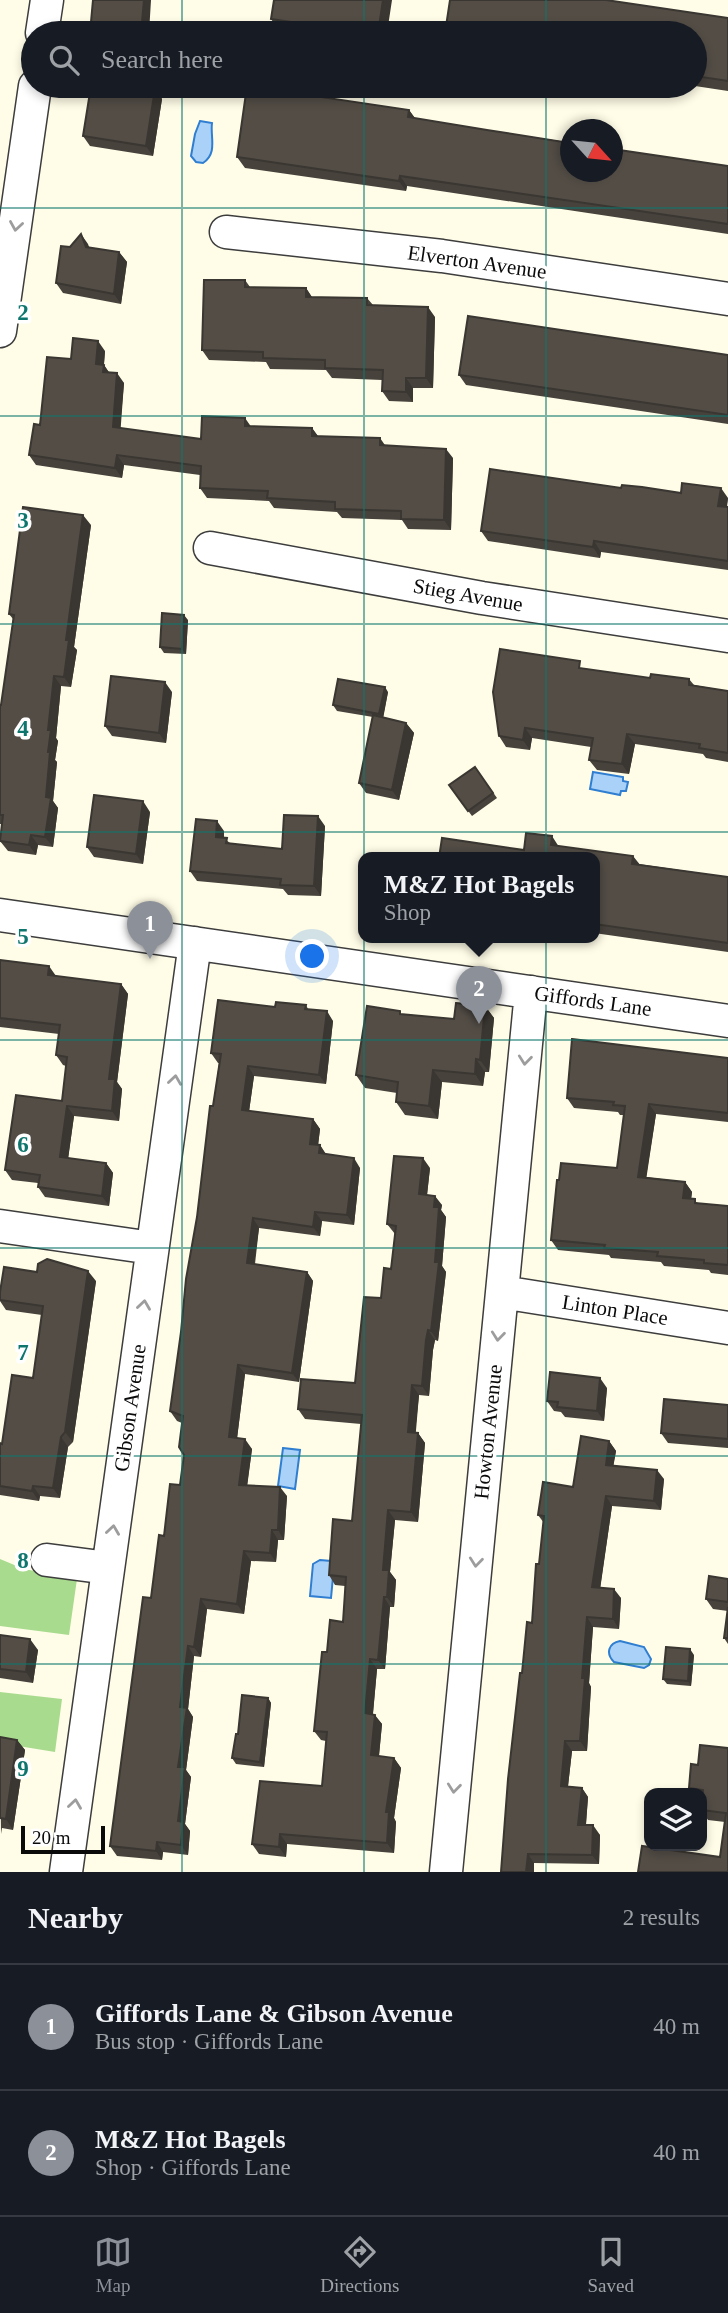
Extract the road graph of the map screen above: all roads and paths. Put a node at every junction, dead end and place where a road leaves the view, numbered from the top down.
1 (47, 0) edge
2 (44, 21) edge
3 (32, 98) edge
4 (12, 171) edge
5 (226, 232) dead end
6 (728, 299) edge
7 (0, 331) edge
8 (210, 548) dead end
9 (728, 635) edge
10 (0, 915) edge
11 (195, 943) junction
12 (531, 992) junction
13 (728, 1021) edge
14 (0, 1226) edge
15 (152, 1248) junction
16 (502, 1292) junction
17 (728, 1328) edge
18 (47, 1560) dead end
19 (108, 1568) junction
20 (66, 1872) edge
21 (446, 1872) edge

1 - 2 street
3 - 4 street
4 -> 7 street
5 - 6 street, Elverton Avenue
8 - 9 street, Stieg Avenue
10 - 11 street, Giffords Lane
11 - 12 street, Giffords Lane
15 -> 11 street, Gibson Avenue
12 - 13 street, Giffords Lane
12 -> 16 street, Howton Avenue
14 - 15 street
19 -> 15 street, Gibson Avenue
16 - 17 street, Linton Place
16 -> 21 street, Howton Avenue
18 - 19 street
20 -> 19 street, Gibson Avenue

